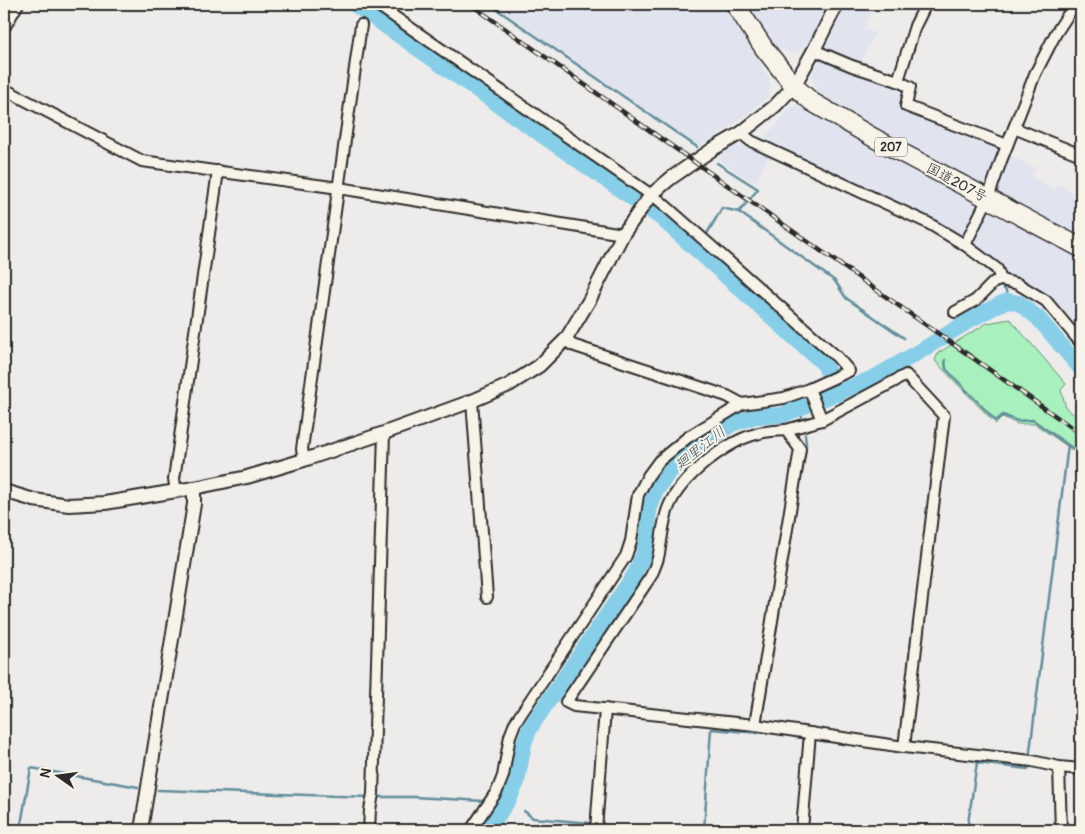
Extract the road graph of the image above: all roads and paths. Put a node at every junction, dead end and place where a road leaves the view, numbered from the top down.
1 (18, 4) edge
2 (376, 4) edge
3 (736, 4) edge
4 (837, 4) edge
5 (926, 4) edge
6 (1075, 4) edge
7 (361, 25) dead end
8 (4, 28) edge
9 (814, 50) junction
10 (898, 81) junction
11 (794, 86) junction
12 (4, 89) edge
13 (1014, 128) junction
14 (741, 133) junction
15 (1007, 145) junction
16 (1081, 155) edge
17 (218, 171) junction
18 (339, 188) junction
19 (651, 195) junction
20 (988, 198) junction
21 (623, 234) junction
22 (965, 245) junction
23 (1081, 248) edge
24 (998, 281) junction
25 (955, 312) dead end
26 (566, 339) junction
27 (1081, 343) edge
28 (809, 389) junction
29 (472, 401) junction
30 (742, 404) junction
31 (822, 420) junction
32 (786, 430) junction
33 (384, 433) junction
34 (304, 460) junction
35 (194, 488) junction
36 (4, 491) edge
37 (176, 491) junction
38 (487, 597) dead end
39 (605, 709) junction
40 (759, 726) junction
41 (810, 732) junction
42 (904, 747) junction
43 (1059, 767) junction
44 (1081, 769) edge
45 (141, 830) edge
46 (369, 830) edge
47 (470, 830) edge
48 (596, 830) edge
49 (802, 830) edge
50 (1060, 830) edge

1 - 8 street
2 - 19 street
3 - 11 highway, 国道207号 / 207
4 - 9 street
5 - 10 street
6 - 13 street
7 - 18 street
9 - 10 street
9 - 11 street
10 - 15 street
11 - 14 street
11 - 20 highway, 国道207号 / 207
12 - 17 street
13 - 15 street
13 - 16 street
14 - 19 street
14 - 22 street
15 - 20 street
17 - 18 street
17 - 37 street
18 - 21 street
18 - 34 street
19 - 21 street
19 - 28 street
20 - 22 street
20 - 23 highway, 国道207号 / 207
21 - 26 street
22 - 24 street
24 - 25 street
24 - 27 street
26 - 29 street
26 - 30 street
28 - 30 street
28 - 31 street
29 - 33 street
29 - 38 street
30 - 47 street
31 - 32 street
31 - 42 street
32 - 39 street
32 - 40 street
33 - 34 street
33 - 46 street
34 - 35 street
35 - 37 street
35 - 45 street
36 - 37 street
39 - 40 street
39 - 48 street
40 - 41 street
41 - 42 street
41 - 49 street
42 - 43 street
43 - 44 street
43 - 50 street

